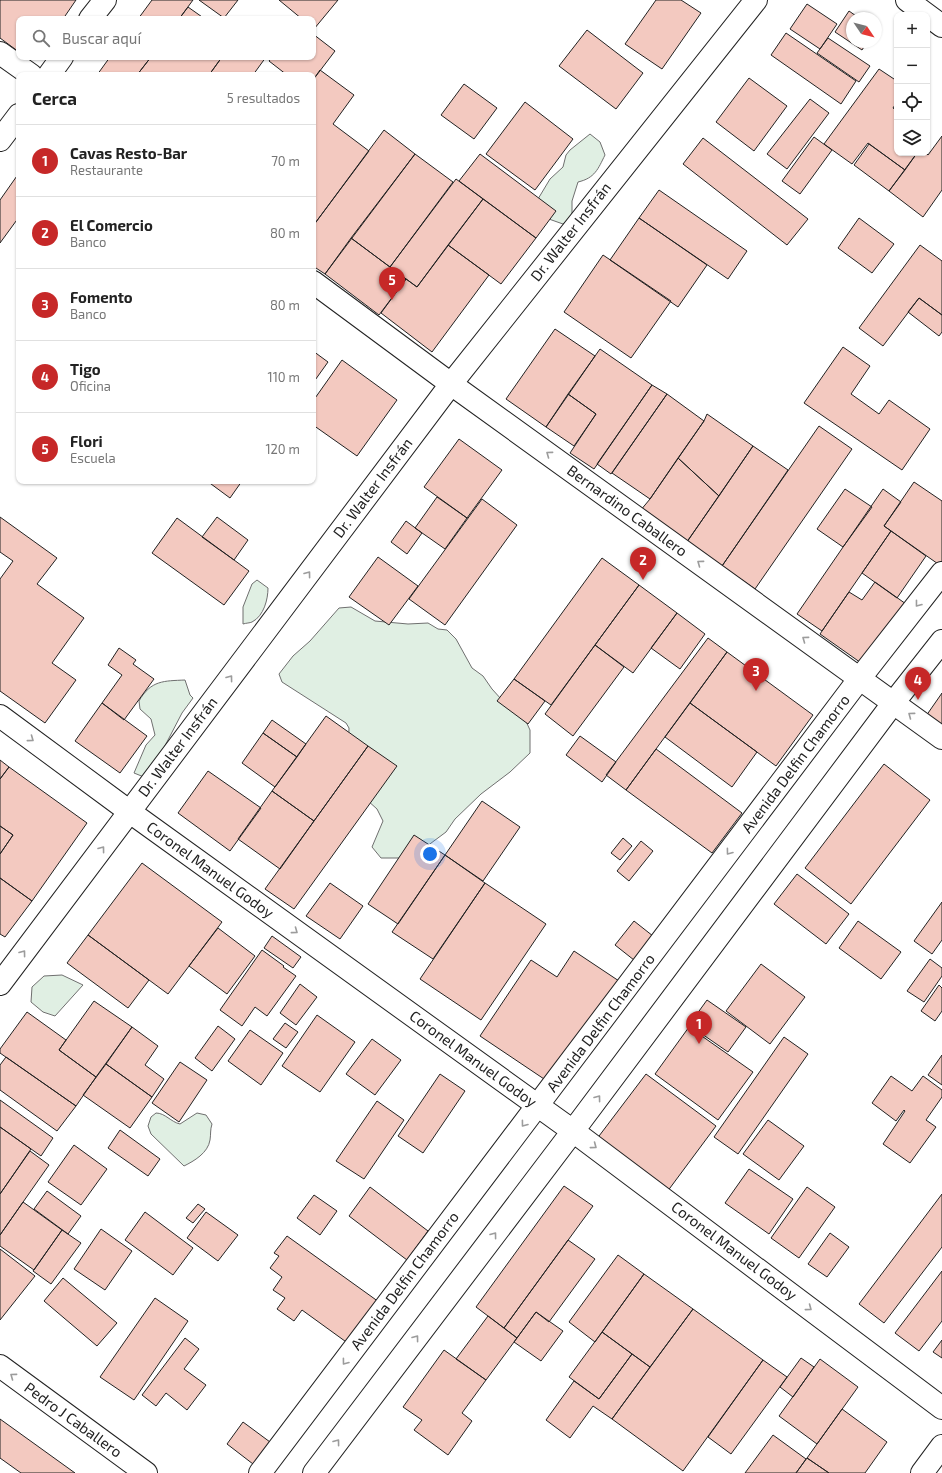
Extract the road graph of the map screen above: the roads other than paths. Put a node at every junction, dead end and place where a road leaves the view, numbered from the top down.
1 (104, 0) edge
2 (756, 0) edge
3 (907, 0) edge
4 (92, 16) edge
5 (942, 26) edge
6 (0, 53) edge
7 (60, 60) edge
8 (27, 72) edge
9 (51, 72) edge
10 (16, 119) edge
11 (0, 140) edge
12 (316, 284) edge
13 (451, 384) junction
14 (942, 573) edge
15 (942, 641) edge
16 (860, 678) junction
17 (894, 702) junction
18 (0, 716) edge
19 (942, 738) edge
20 (130, 812) junction
21 (0, 984) edge
22 (538, 1106) junction
23 (573, 1131) junction
24 (0, 1366) edge
25 (942, 1408) edge
26 (942, 1446) edge
27 (146, 1473) edge
28 (260, 1473) edge
29 (314, 1473) edge
30 (922, 1473) edge

1 - 4 main road
2 - 13 main road, Dr. Walter Insfrán
3 - 5 main road
6 - 8 main road
7 - 9 main road
10 - 11 main road
12 - 13 main road, Bernardino Caballero
16 -> 13 main road, Bernardino Caballero
20 -> 13 main road, Dr. Walter Insfrán
14 -> 16 main road, Avenida Delfin Chamorro
15 - 17 main road
16 - 17 main road, Bernardino Caballero
16 -> 22 main road, Avenida Delfin Chamorro
19 -> 17 main road, Bernardino Caballero
23 -> 17 main road
18 -> 20 main road, Coronel Manuel Godoy
21 -> 20 main road, Dr. Walter Insfrán
20 -> 22 main road, Coronel Manuel Godoy
22 - 23 main road, Coronel Manuel Godoy
22 -> 28 main road, Avenida Delfin Chamorro
23 -> 25 main road, Coronel Manuel Godoy
29 -> 23 main road
27 -> 24 main road, Pedro J Caballero
26 - 30 main road

